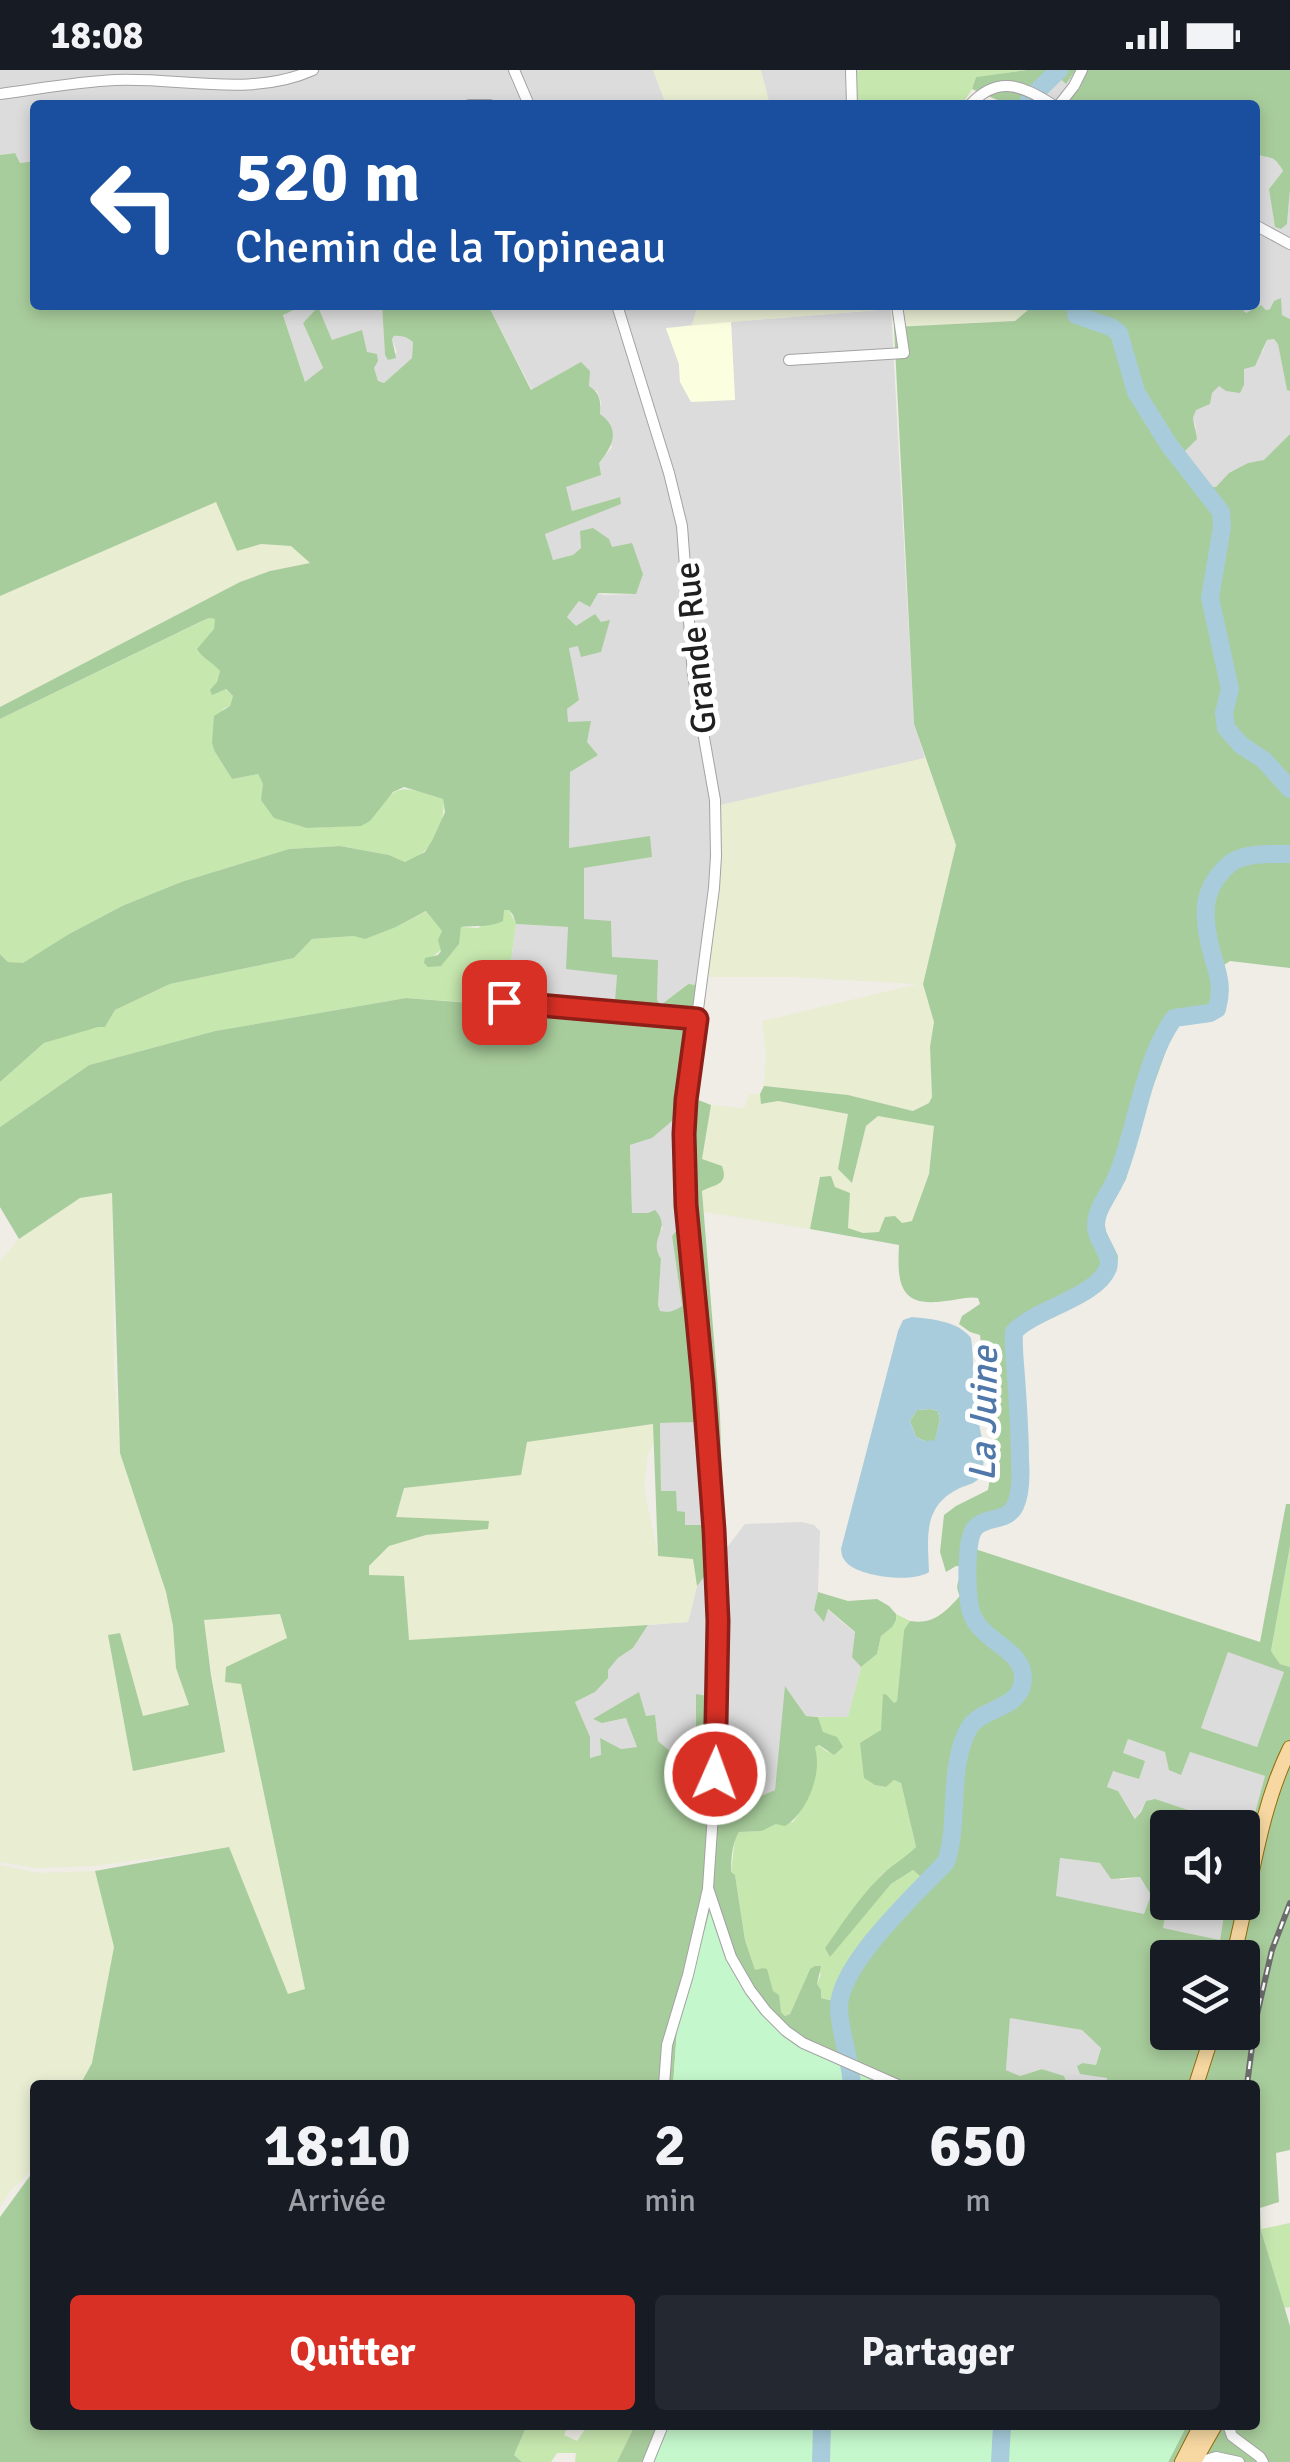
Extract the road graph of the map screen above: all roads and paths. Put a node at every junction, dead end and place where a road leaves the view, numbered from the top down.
1 (313, 70) edge
2 (514, 70) edge
3 (851, 70) edge
4 (1082, 70) edge
5 (0, 94) edge
6 (527, 100) edge
7 (852, 100) edge
8 (974, 100) edge
9 (1045, 100) edge
10 (1061, 100) edge
11 (1260, 229) edge
12 (1290, 244) edge
13 (619, 310) edge
14 (898, 310) edge
15 (789, 360) dead end
16 (504, 1002) dead end
17 (697, 1019) junction
18 (1290, 1748) edge
19 (708, 1888) junction
20 (1237, 1940) edge
21 (1207, 2050) edge
22 (1209, 2050) edge
23 (664, 2080) edge
24 (887, 2080) edge
25 (1198, 2080) edge
26 (1205, 2080) edge
27 (661, 2430) edge
28 (1230, 2430) edge
29 (1205, 2432) edge
30 (1216, 2457) junction
31 (648, 2462) edge
32 (1182, 2462) edge
33 (1196, 2462) edge
34 (1240, 2462) edge
35 (1263, 2462) edge

1 - 5 street
2 - 6 street
3 - 7 street
4 - 10 street
8 - 9 street
11 - 12 street
13 - 17 street, Grande Rue
14 - 15 street
16 - 17 street
17 - 19 street, Grande Rue
18 - 20 main road
19 - 23 street
19 - 24 street
21 - 25 main road
22 - 26 main road
27 - 31 street
28 - 29 street
28 - 35 street
29 - 30 street
29 - 32 main road
29 - 33 main road
30 - 33 street
30 - 34 street

